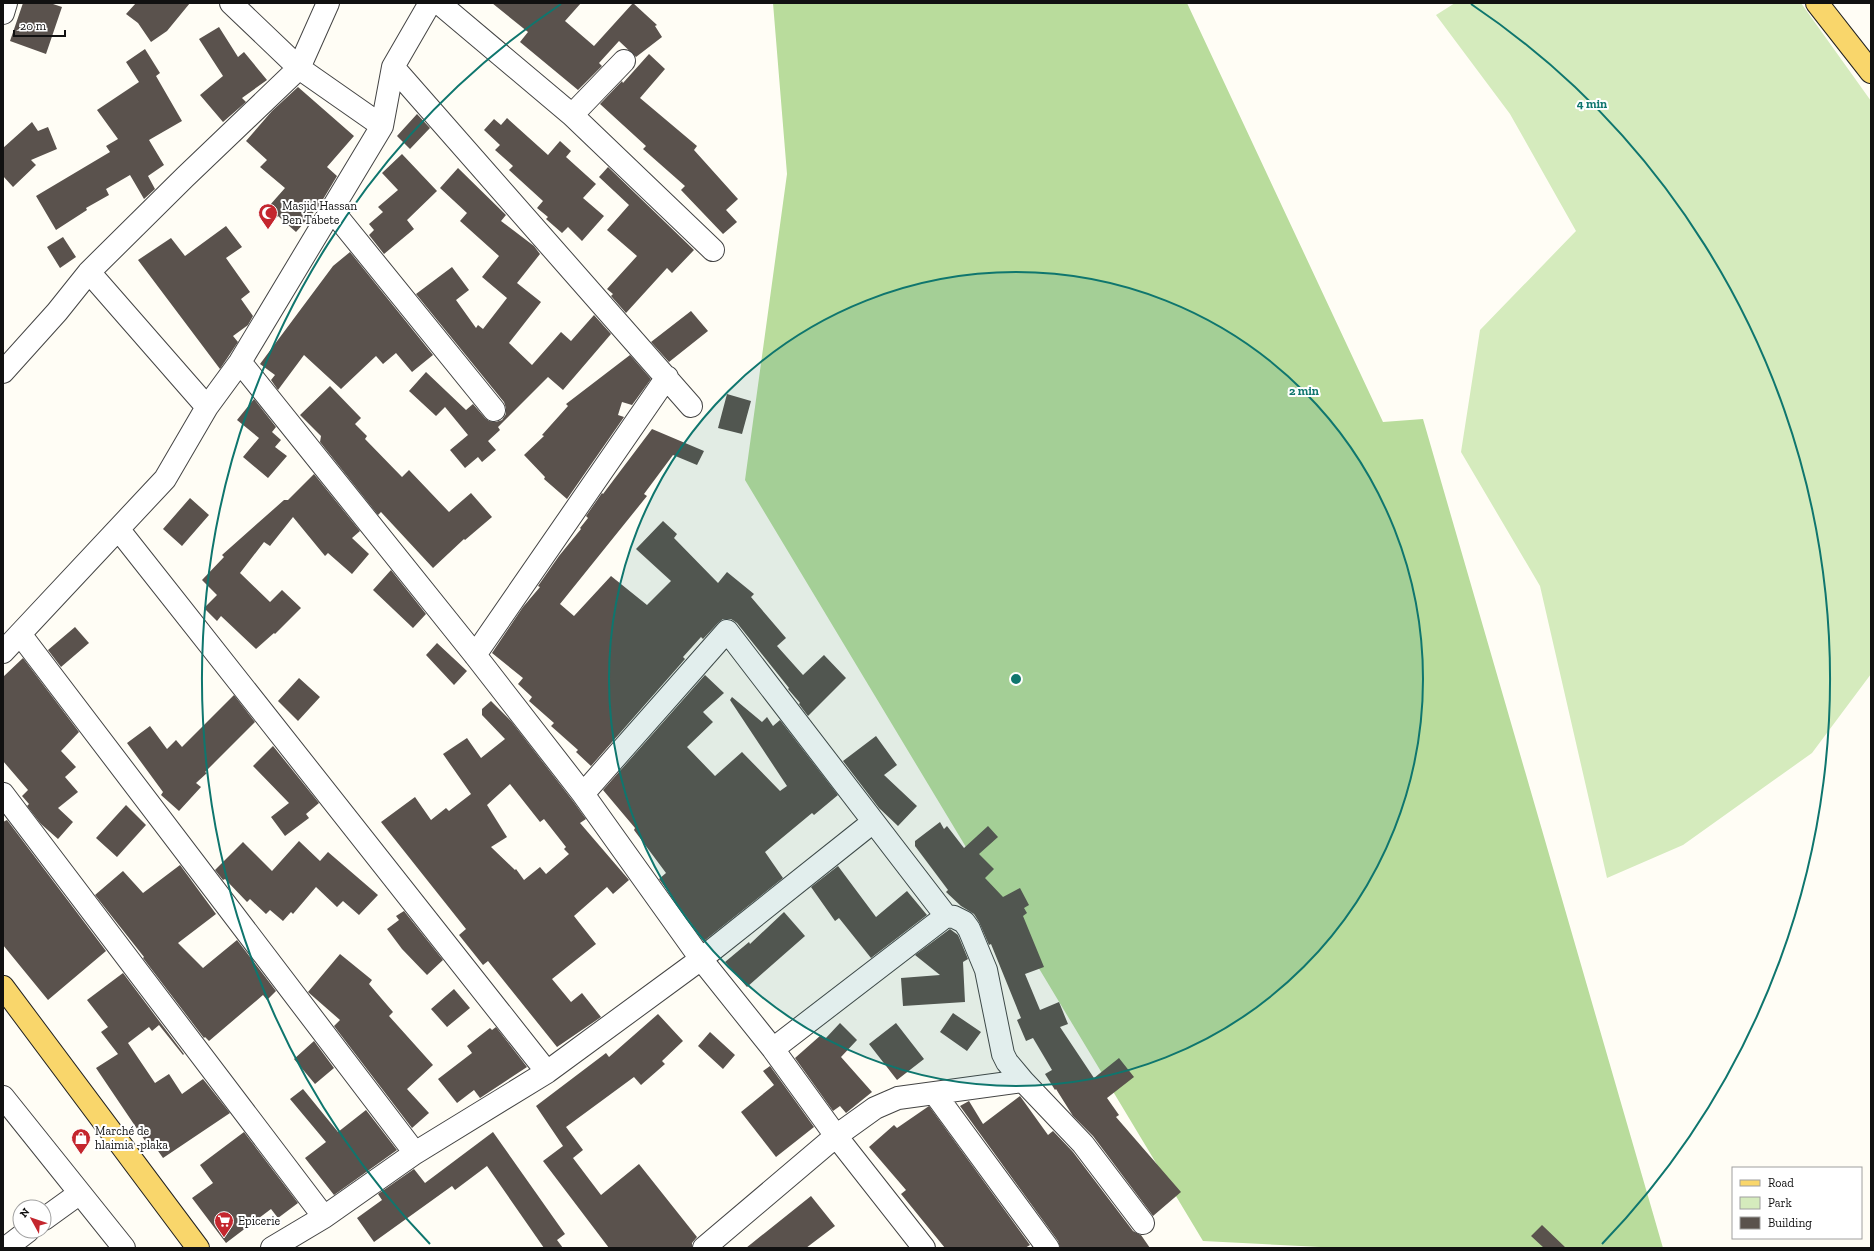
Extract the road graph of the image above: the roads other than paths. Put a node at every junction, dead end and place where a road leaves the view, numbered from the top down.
1 (6, 3) edge
2 (328, 3) edge
3 (430, 3) edge
4 (439, 3) edge
5 (1816, 3) edge
6 (240, 5) edge
7 (3, 13) edge
8 (624, 62) dead end
9 (393, 67) junction
10 (299, 68) junction
11 (1871, 72) edge
12 (572, 116) junction
13 (382, 126) junction
14 (332, 209) junction
15 (713, 250) dead end
16 (90, 272) junction
17 (240, 362) junction
18 (3, 372) edge
19 (667, 377) junction
20 (691, 406) dead end
21 (207, 407) junction
22 (494, 410) dead end
23 (119, 530) junction
24 (20, 634) junction
25 (3, 652) edge
26 (474, 655) junction
27 (3, 794) edge
28 (583, 794) junction
29 (873, 822) junction
30 (946, 916) junction
31 (701, 959) junction
32 (3, 987) edge
33 (773, 1049) junction
34 (547, 1072) junction
35 (1023, 1081) junction
36 (935, 1094) junction
37 (3, 1097) edge
38 (836, 1136) junction
39 (415, 1153) junction
40 (80, 1193) junction
41 (52, 1213) edge
42 (324, 1217) junction
43 (1143, 1223) dead end
44 (124, 1248) edge
45 (198, 1248) edge
46 (272, 1248) edge
47 (704, 1248) edge
48 (924, 1248) edge
49 (1048, 1248) edge

1 - 7 street
2 - 10 street
3 - 9 street
4 - 12 street
5 - 11 main road
6 - 10 street
8 - 12 street
9 - 13 street
9 - 19 street
10 - 13 street
10 - 16 street
12 - 15 street
13 - 14 street
14 - 17 street
14 - 22 street
16 - 18 street
16 - 21 street
17 - 21 street
17 - 26 street
19 - 20 street
19 - 26 street
21 - 23 street
23 - 24 street
23 - 34 street
24 - 25 street
24 - 39 street
26 - 28 street
27 - 42 street
28 - 29 street
28 - 31 street
29 - 30 street
29 - 31 street
30 - 33 street
30 - 35 street
31 - 33 street
31 - 34 street
32 - 45 main road
33 - 38 street
34 - 39 street
35 - 36 street
35 - 43 street
36 - 38 street
36 - 49 street
37 - 40 street
38 - 47 street
38 - 48 street
39 - 42 street
40 - 41 street
40 - 44 street
42 - 46 street

